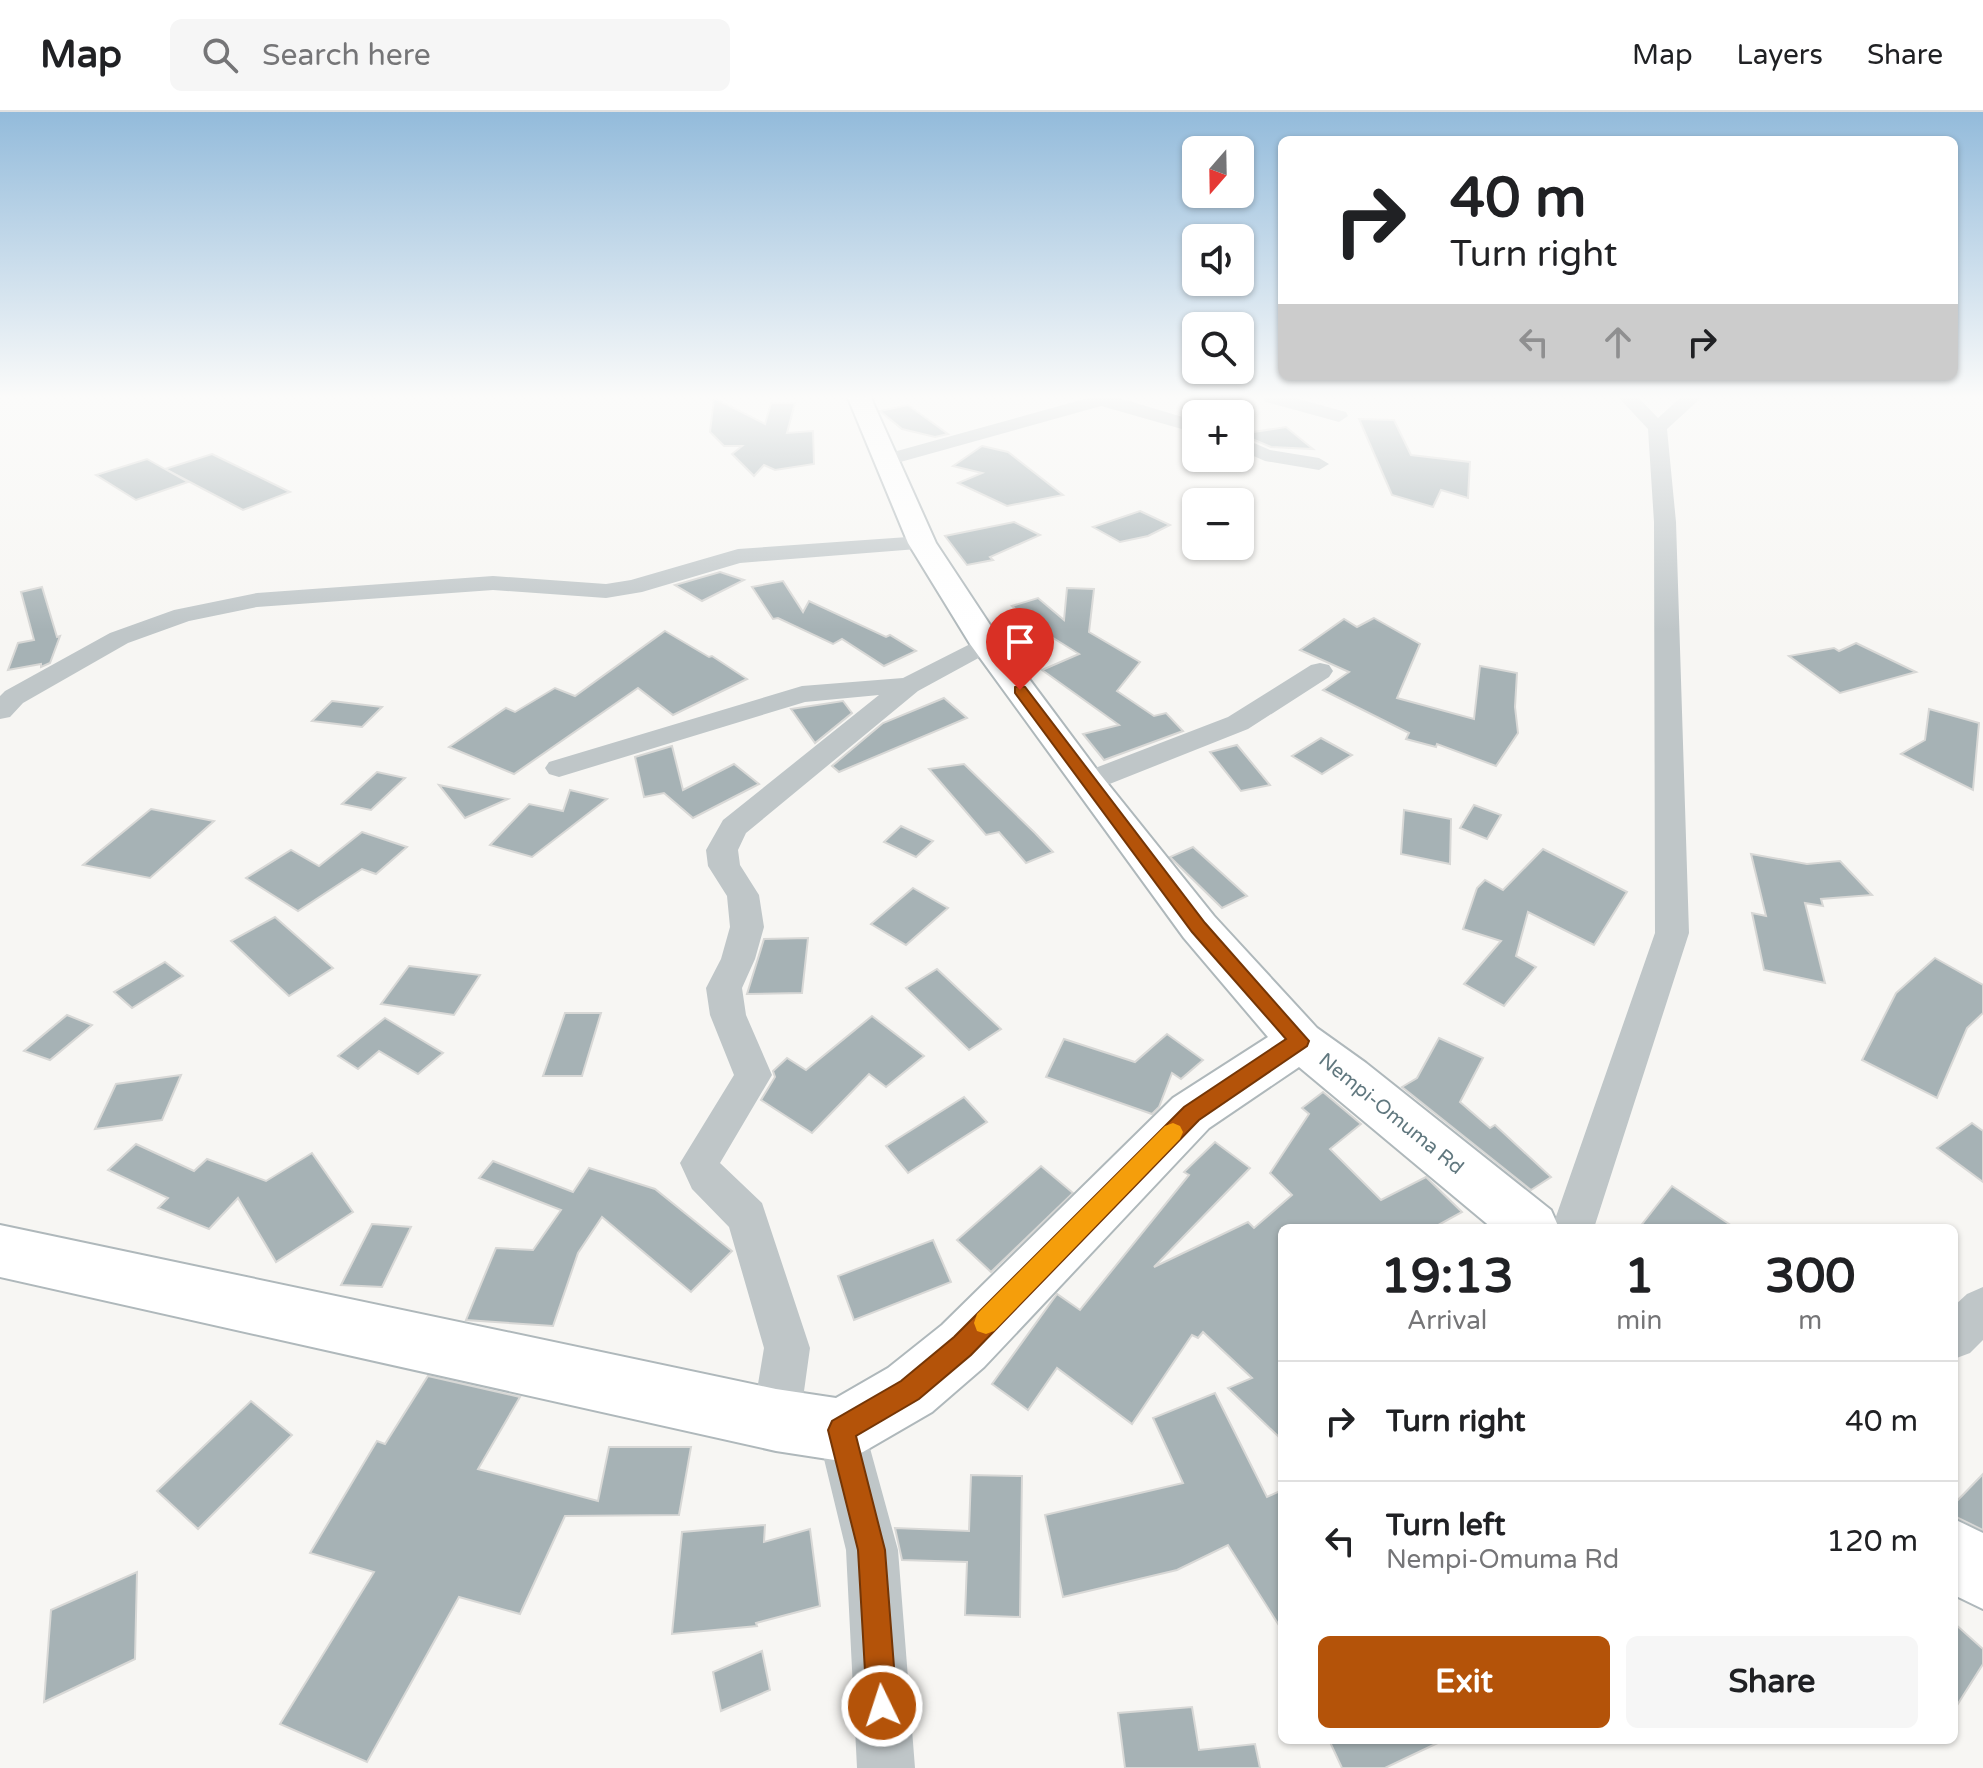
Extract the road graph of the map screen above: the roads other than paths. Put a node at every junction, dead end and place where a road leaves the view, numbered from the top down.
1 (893, 475) edge
2 (1661, 475) edge
3 (922, 543) junction
4 (986, 644) junction
5 (1320, 671) dead end
6 (909, 685) junction
7 (0, 711) edge
8 (559, 768) dead end
9 (1087, 782) junction
10 (1300, 1041) junction
11 (1527, 1224) edge
12 (1574, 1224) edge
13 (0, 1251) edge
14 (1983, 1309) edge
15 (1958, 1333) edge
16 (776, 1420) junction
17 (841, 1430) junction
18 (1958, 1556) edge
19 (1983, 1575) edge
20 (886, 1768) edge

1 - 3 street, Nempi-Omuma Rd
2 - 12 street
3 - 4 street, Nempi-Omuma Rd
3 - 7 street
4 - 6 street
4 - 9 street, Nempi-Omuma Rd
5 - 9 street
6 - 8 street
6 - 16 street
9 - 10 street, Nempi-Omuma Rd
10 - 11 street, Nempi-Omuma Rd
10 - 17 street
13 - 16 street
14 - 15 street
16 - 17 street
17 - 20 street
18 - 19 street

